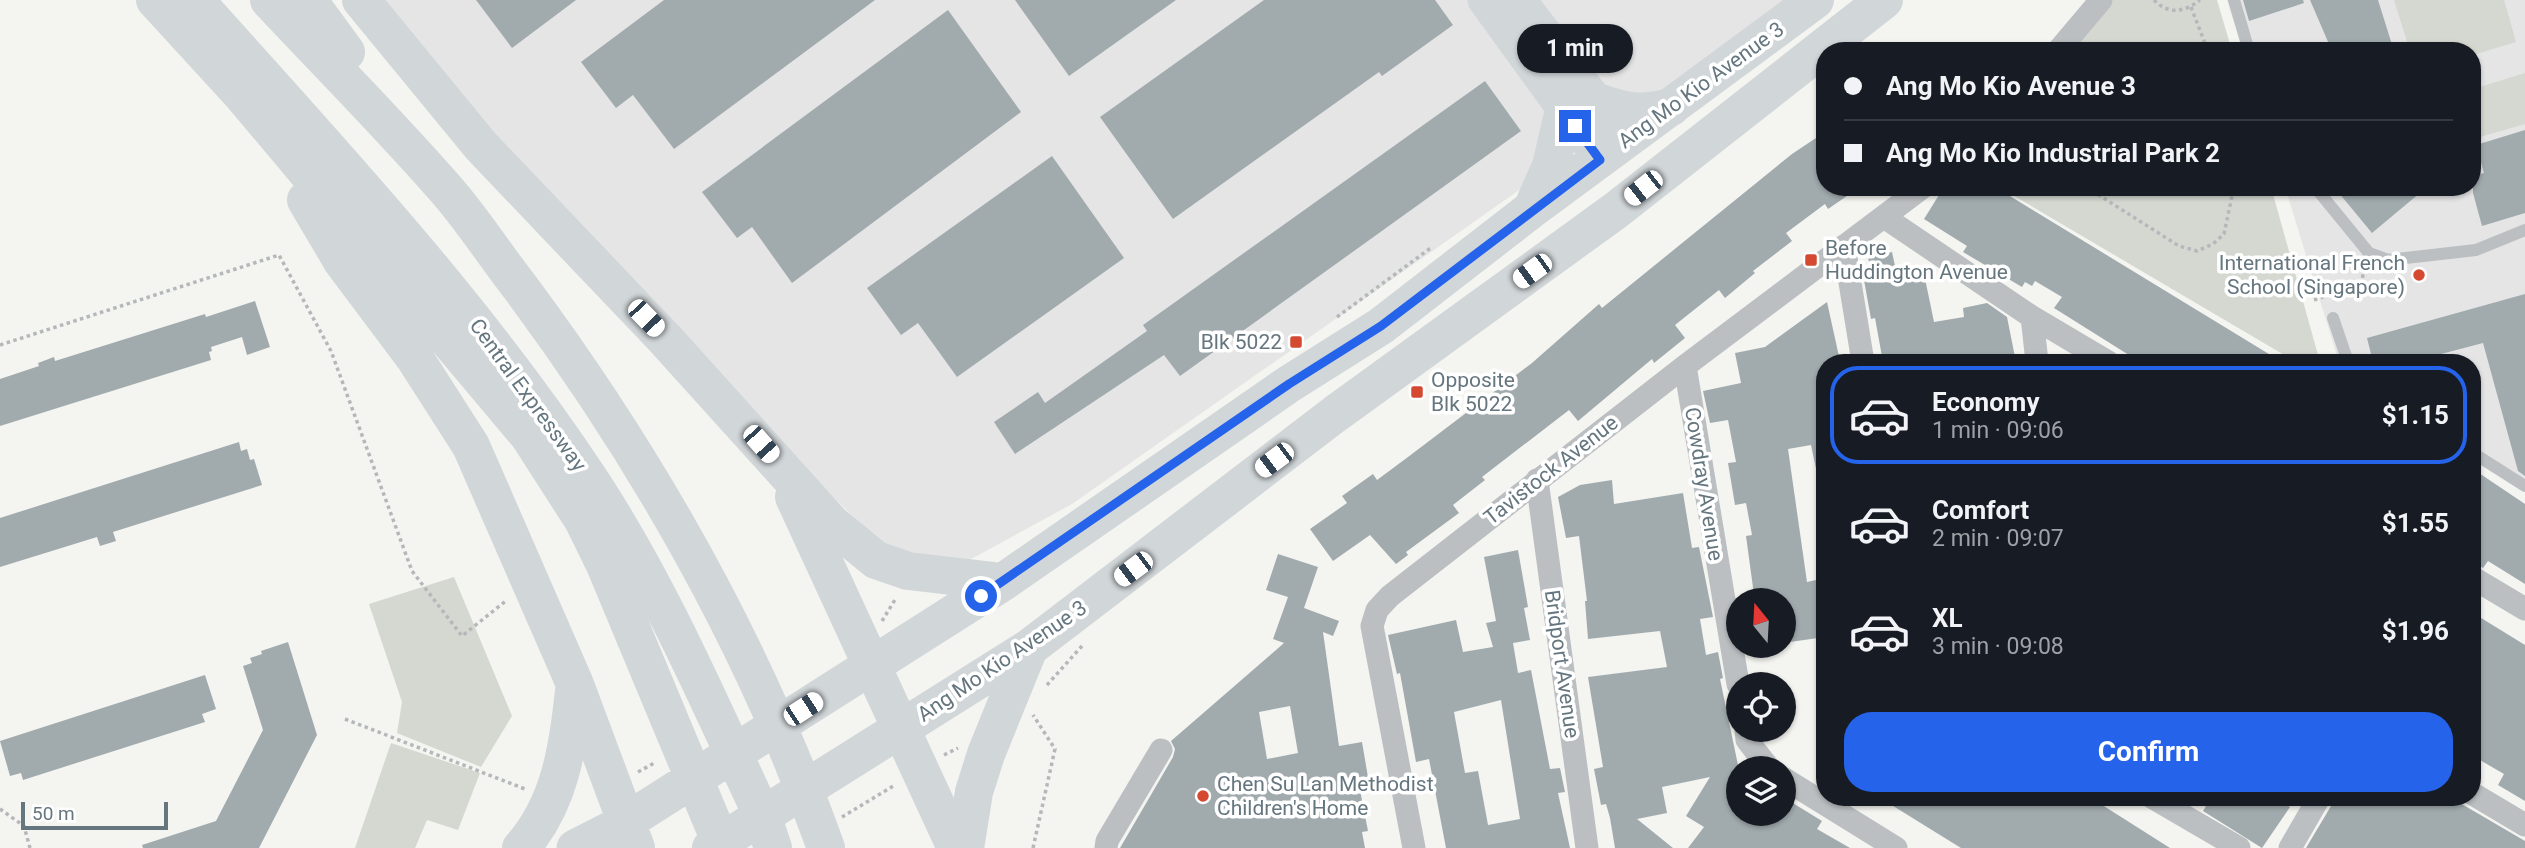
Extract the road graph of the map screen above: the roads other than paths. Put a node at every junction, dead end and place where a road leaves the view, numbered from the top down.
1 (155, 0) edge
2 (195, 0) edge
3 (269, 0) edge
4 (308, 0) edge
5 (361, 0) edge
6 (1484, 0) edge
7 (1520, 0) edge
8 (1815, 0) edge
9 (2101, 0) edge
10 (2234, 0) edge
11 (1862, 4) edge
12 (1817, 42) edge
13 (2066, 42) edge
14 (2246, 42) edge
15 (1816, 43) edge
16 (243, 96) junction
17 (1580, 106) junction
18 (1671, 107) junction
19 (1613, 150) junction
20 (445, 187) junction
21 (1911, 196) edge
22 (2322, 196) edge
23 (1532, 209) junction
24 (1884, 217) junction
25 (2525, 230) edge
26 (1844, 247) junction
27 (2032, 317) junction
28 (2333, 318) dead end
29 (1862, 354) edge
30 (2036, 354) edge
31 (2094, 354) edge
32 (2345, 354) edge
33 (1685, 366) junction
34 (2481, 458) edge
35 (779, 464) junction
36 (1537, 480) junction
37 (2525, 486) edge
38 (1003, 582) junction
39 (2481, 583) edge
40 (2525, 609) edge
41 (1029, 648) junction
42 (864, 652) junction
43 (1736, 672) edge
44 (574, 682) junction
45 (900, 729) junction
46 (1749, 742) edge
47 (1161, 750) dead end
48 (1760, 756) edge
49 (1796, 786) edge
50 (1816, 798) edge
51 (2481, 799) edge
52 (1828, 806) edge
53 (2167, 806) edge
54 (2314, 806) edge
55 (624, 820) edge
56 (2525, 825) edge
57 (833, 834) edge
58 (521, 848) edge
59 (575, 848) edge
60 (711, 848) edge
61 (723, 848) edge
62 (773, 848) edge
63 (956, 848) edge
64 (965, 848) edge
65 (1106, 848) edge
66 (1413, 848) edge
67 (1587, 848) edge
68 (1896, 848) edge
69 (2239, 848) edge
70 (2290, 848) edge

1 - 16 highway
2 - 62 highway, Central Expressway
3 - 20 highway
4 - 20 highway
5 - 35 highway
6 - 17 street
7 - 17 street
8 - 18 highway, Ang Mo Kio Avenue 3
9 - 13 street
10 - 14 lane
11 - 12 highway, Ang Mo Kio Avenue 3
15 - 41 highway, Ang Mo Kio Avenue 3
16 - 44 highway
16 - 61 highway
17 - 18 highway
17 - 19 street
17 - 23 highway
18 - 19 highway, Ang Mo Kio Avenue 3
19 - 23 highway, Ang Mo Kio Avenue 3
20 - 57 highway
21 - 24 street, Tavistock Avenue
22 - 25 lane
23 - 38 highway, Ang Mo Kio Avenue 3
24 - 26 street, Tavistock Avenue
24 - 27 street
26 - 29 street
26 - 33 street, Tavistock Avenue
27 - 30 street
27 - 31 street
28 - 32 lane
33 - 36 street, Tavistock Avenue
33 - 43 street, Cowdray Avenue
34 - 37 lane
35 - 38 highway
35 - 42 highway
36 - 66 street, Tavistock Avenue
36 - 67 street, Bridport Avenue
38 - 42 highway, Ang Mo Kio Avenue 3
39 - 40 street
41 - 45 highway, Ang Mo Kio Avenue 3
41 - 64 highway
42 - 45 highway
42 - 55 highway, Ang Mo Kio Avenue 3
44 - 55 highway
44 - 58 highway
45 - 60 highway, Ang Mo Kio Avenue 3
45 - 63 highway
46 - 48 street
47 - 65 street
49 - 50 street
51 - 56 street
52 - 68 street
53 - 69 street
54 - 70 street
55 - 59 main road, Ang Mo Kio Avenue 3

